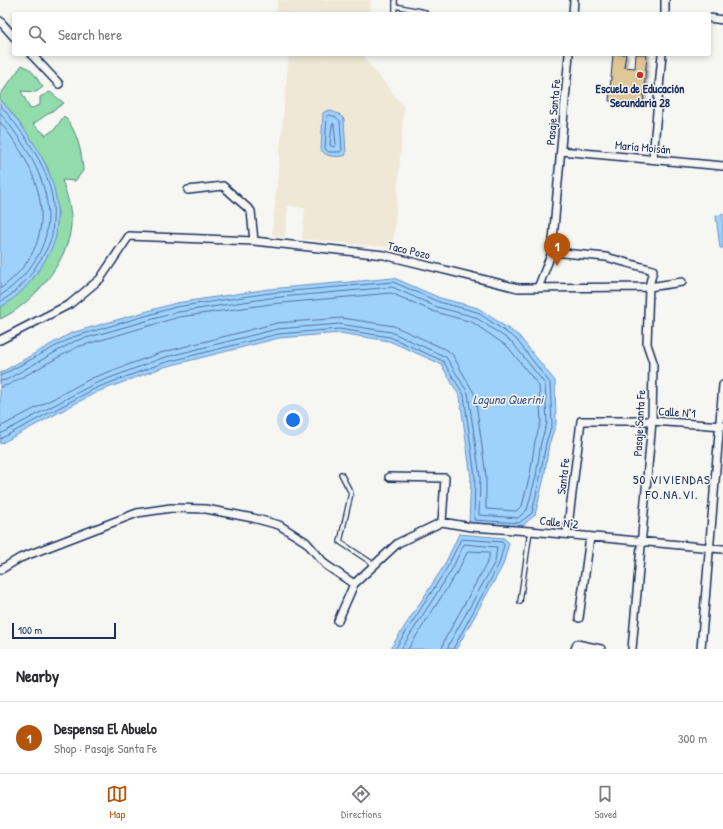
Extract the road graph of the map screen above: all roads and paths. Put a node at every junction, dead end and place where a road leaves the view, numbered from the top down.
1 (395, 0) edge
2 (574, 0) edge
3 (665, 0) edge
4 (395, 6) junction
5 (396, 12) edge
6 (425, 12) dead end
7 (572, 12) edge
8 (665, 12) edge
9 (711, 18) edge
10 (723, 20) edge
11 (0, 21) edge
12 (12, 35) edge
13 (33, 56) edge
14 (569, 56) edge
15 (662, 56) edge
16 (59, 84) dead end
17 (561, 151) junction
18 (653, 158) junction
19 (723, 166) edge
20 (188, 190) dead end
21 (254, 241) junction
22 (552, 252) junction
23 (682, 282) dead end
24 (649, 287) junction
25 (538, 288) junction
26 (0, 340) edge
27 (723, 385) edge
28 (652, 421) junction
29 (581, 422) joint
30 (721, 426) edge
31 (341, 474) dead end
32 (389, 478) dead end
33 (442, 522) junction
34 (530, 531) junction
35 (567, 534) junction
36 (590, 537) junction
37 (641, 542) junction
38 (710, 548) junction
39 (723, 549) edge
40 (375, 565) junction
41 (0, 570) edge
42 (354, 584) junction
43 (520, 602) dead end
44 (579, 618) dead end
45 (338, 621) dead end
46 (576, 646) edge
47 (601, 649) edge
48 (632, 649) edge
49 (701, 649) edge

1 - 4 lane
2 - 7 street
3 - 8 street
4 - 5 lane
4 - 6 lane
9 - 10 street
11 - 12 street
13 - 16 street
14 - 17 street, Pasaje Santa Fe
15 - 18 street
17 - 18 street, María Moisán
17 - 22 street, Pasaje Santa Fe
18 - 19 street, María Moisán
20 - 21 street
21 - 25 street, Taco Pozo
21 - 26 street, Taco Pozo
22 - 24 street, Pasaje Santa Fe
22 - 25 street, Pasaje Santa Fe
23 - 24 street, Taco Pozo
24 - 25 street, Taco Pozo
24 - 28 street, Pasaje Santa Fe
27 - 30 street
28 - 29 street, Calle N°1
28 - 30 street, Calle N°1
28 - 37 street, Pasaje Santa Fe
29 - 35 street, Santa Fe
30 - 38 street
31 - 40 lane
32 - 33 street
33 - 34 street, Calle N°2
33 - 40 street
34 - 35 street, Calle N°2
34 - 43 lane
35 - 36 street, Calle N°2
36 - 37 street, Calle N°2
36 - 44 street
37 - 38 street, Calle N°2
37 - 48 street, Pasaje Santa Fe
38 - 39 street, Calle N°2
38 - 49 street
40 - 42 street
41 - 42 street
42 - 45 street
46 - 47 street

